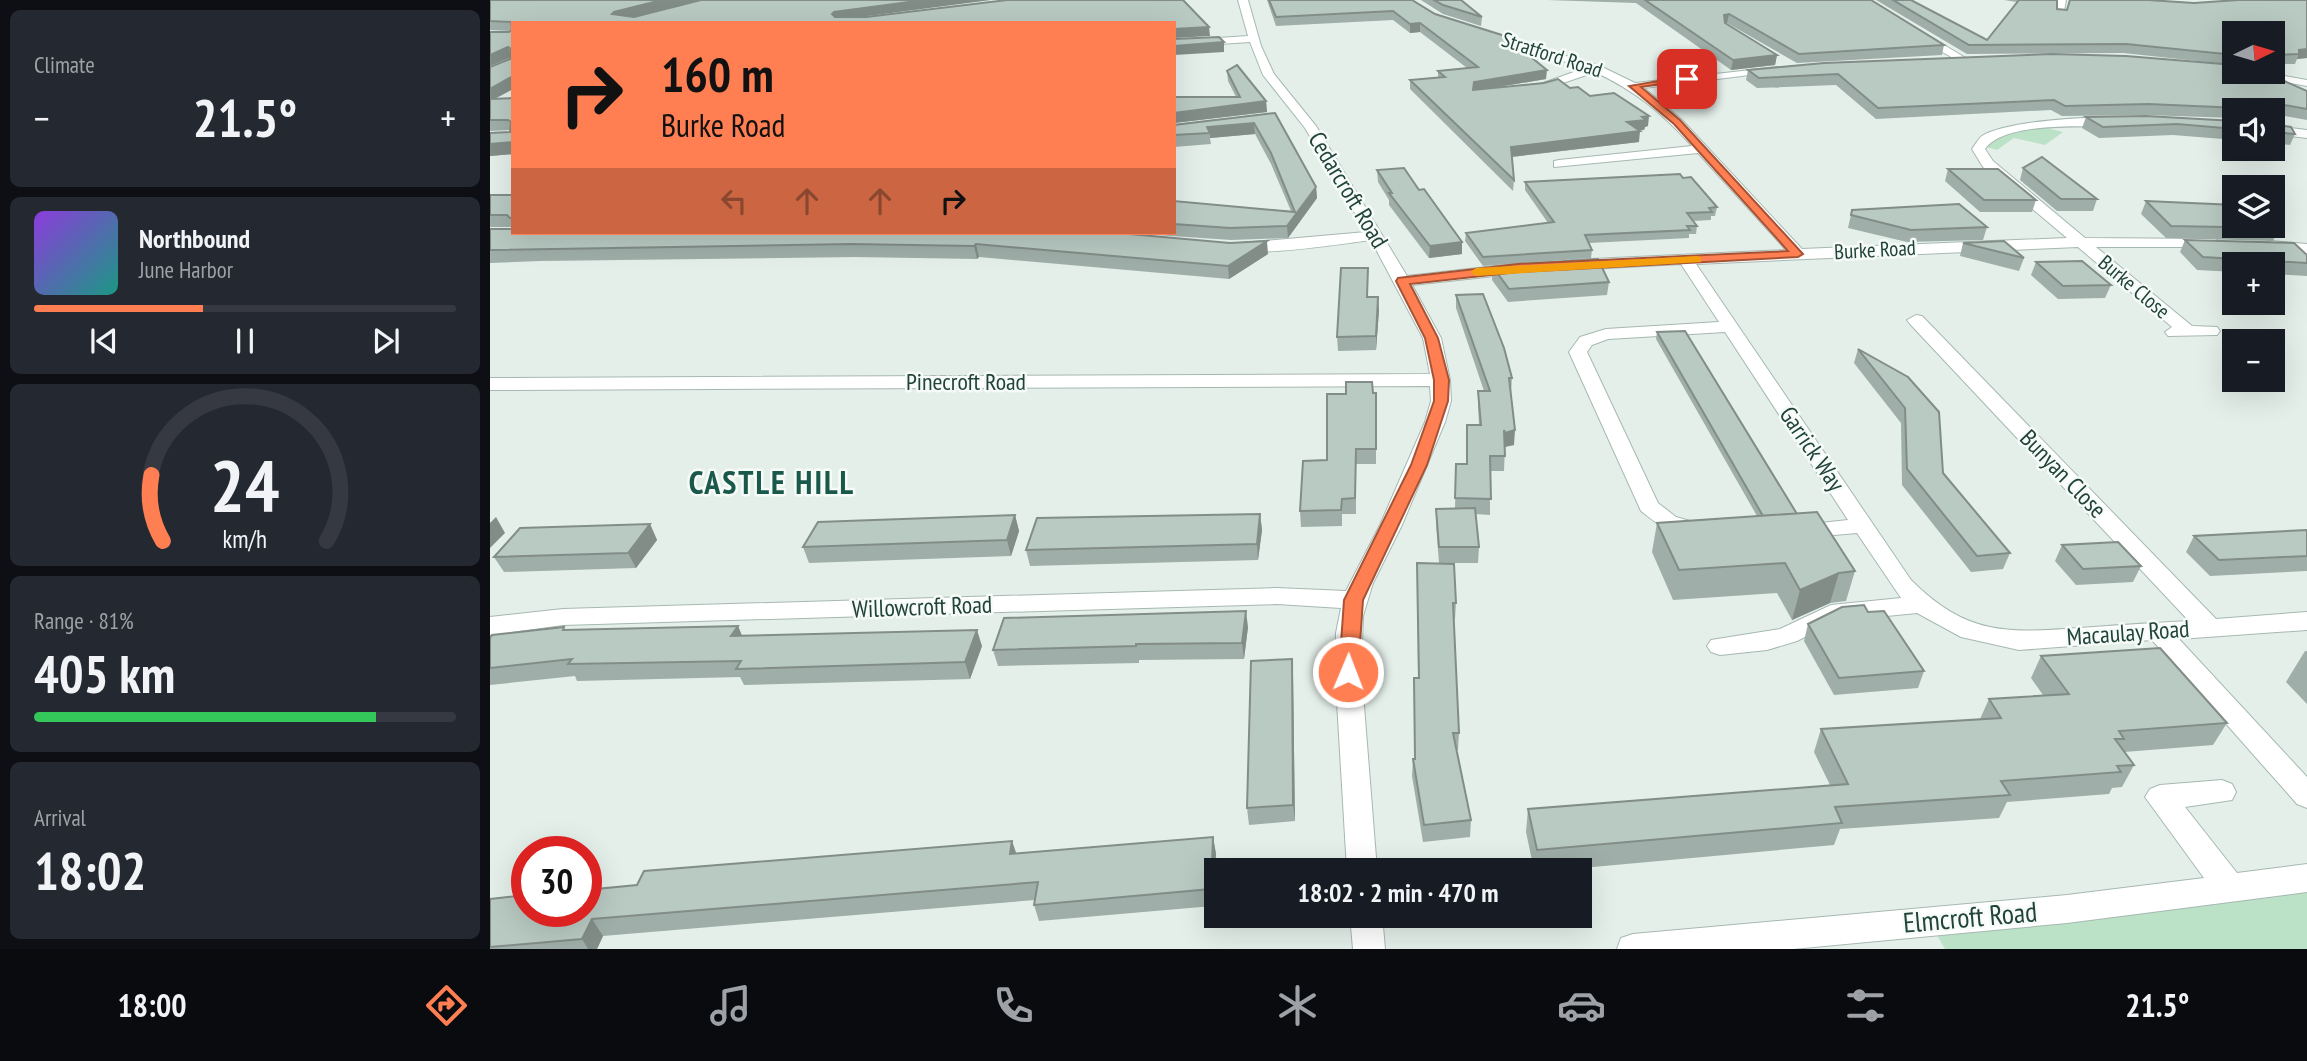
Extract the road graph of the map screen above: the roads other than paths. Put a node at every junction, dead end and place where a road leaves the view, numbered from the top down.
1 (1243, 0) edge
2 (2062, 0) edge
3 (2060, 15) edge
4 (1468, 28) edge
5 (1914, 32) edge
6 (1254, 39) junction
7 (1176, 44) edge
8 (1768, 53) edge
9 (1964, 60) junction
10 (1978, 60) edge
11 (1937, 61) edge
12 (1596, 68) junction
13 (2286, 79) edge
14 (2307, 83) edge
15 (1633, 86) junction
16 (1529, 90) edge
17 (2123, 121) edge
18 (2285, 131) edge
19 (2307, 134) edge
20 (1702, 149) junction
21 (1559, 164) dead end
22 (1375, 235) junction
23 (2081, 242) junction
24 (2232, 243) edge
25 (2257, 245) edge
26 (1231, 248) edge
27 (2307, 249) edge
28 (1798, 254) junction
29 (1686, 260) junction
30 (1402, 281) junction
31 (1916, 320) dead end
32 (1730, 327) junction
33 (2211, 331) dead end
34 (2168, 332) dead end
35 (2188, 332) junction
36 (1441, 380) junction
37 (490, 384) edge
38 (1863, 526) junction
39 (1714, 533) edge
40 (1775, 533) edge
41 (1353, 600) junction
42 (1920, 605) junction
43 (2307, 621) edge
44 (490, 626) edge
45 (1951, 626) joint
46 (2210, 628) junction
47 (2158, 631) junction
48 (1720, 646) dead end
49 (2222, 792) dead end
50 (2307, 796) edge
51 (1361, 858) edge
52 (2307, 878) edge
53 (2230, 888) junction
54 (1367, 928) edge
55 (1369, 949) edge
56 (1633, 949) edge

1 - 6 street, Cedarcroft Road
2 - 3 street
4 - 12 street, Stratford Road
5 - 9 street
6 - 7 street
6 - 22 street, Cedarcroft Road
8 - 15 street
9 - 10 street
9 - 11 street
12 - 15 street, Stratford Road
12 - 16 street
13 - 14 street
15 - 20 street, Stratford Road
17 - 23 street, Burke Close
18 - 19 street
20 - 21 street
20 - 28 street, Stratford Road
22 - 26 street
22 - 30 street, Cedarcroft Road
23 - 24 street, Burke Road
23 - 28 street, Burke Road
23 - 35 street, Burke Close
25 - 27 street
28 - 29 street, Burke Road
29 - 30 street, Burke Road
29 - 32 street, Garrick Way
30 - 36 street, Cedarcroft Road
31 - 46 street, Bunyan Close
32 - 38 street, Garrick Way
32 - 39 street
33 - 35 street, Burke Close
34 - 35 street, Burke Close
36 - 37 street, Pinecroft Road
36 - 41 street, Cedarcroft Road
38 - 40 street
38 - 42 street, Garrick Way
41 - 44 street, Willowcroft Road
41 - 51 street, Cedarcroft Road
42 - 45 street, Garrick Way
42 - 48 street
43 - 46 street, Macaulay Road
45 - 47 street, Macaulay Road
46 - 47 street, Macaulay Road
47 - 50 street
49 - 53 street
52 - 53 street, Elmcroft Road
53 - 56 street, Elmcroft Road
54 - 55 street

